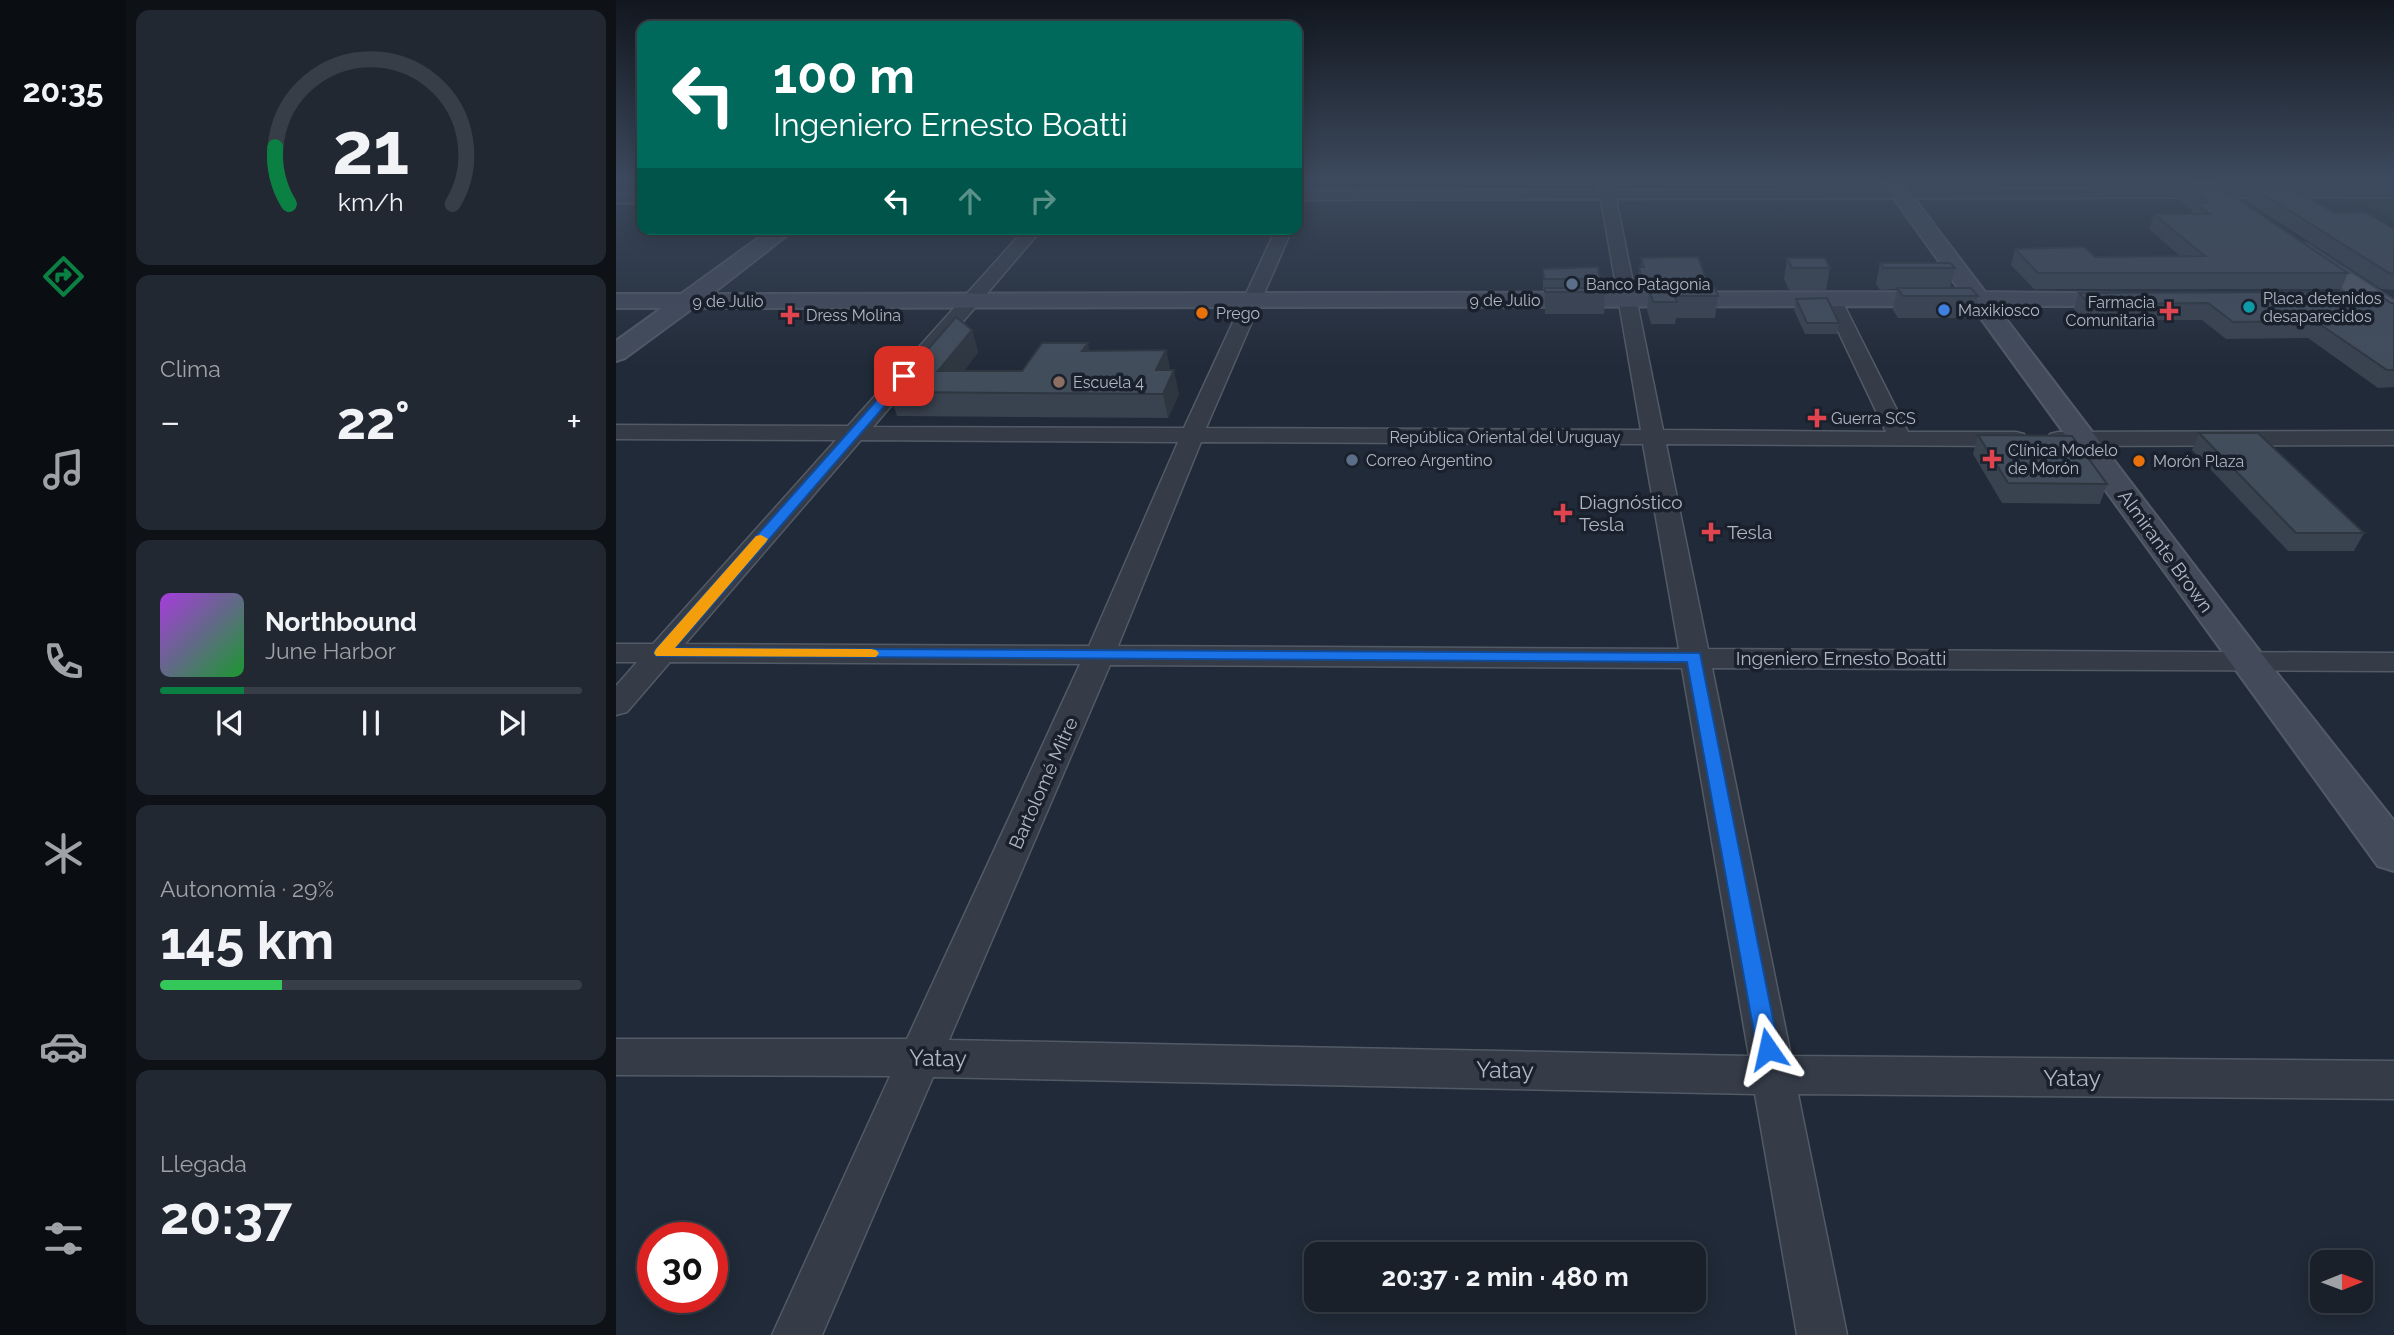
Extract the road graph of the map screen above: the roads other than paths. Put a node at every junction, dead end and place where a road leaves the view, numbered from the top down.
1 (767, 242) edge
2 (1022, 242) edge
3 (1278, 242) edge
4 (1617, 242) edge
5 (1936, 242) edge
6 (2288, 242) edge
7 (1627, 299) junction
8 (1832, 299) junction
9 (1978, 299) junction
10 (2152, 299) edge
11 (2333, 299) edge
12 (688, 300) junction
13 (1254, 300) junction
14 (616, 301) edge
15 (970, 301) junction
16 (2388, 303) edge
17 (616, 353) edge
18 (616, 432) edge
19 (854, 433) junction
20 (1192, 435) junction
21 (1653, 438) junction
22 (2394, 438) edge
23 (2084, 439) junction
24 (1901, 440) junction
25 (616, 653) edge
26 (662, 653) junction
27 (1100, 654) junction
28 (1694, 657) junction
29 (2247, 661) junction
30 (2394, 662) edge
31 (616, 705) edge
32 (2394, 854) edge
33 (616, 1057) edge
34 (922, 1058) junction
35 (1773, 1075) junction
36 (2394, 1080) edge
37 (797, 1335) edge
38 (1822, 1335) edge

1 - 12 street
2 - 15 street
3 - 13 street, Bartolomé Mitre
4 - 7 street
5 - 9 street, Almirante Brown
6 - 16 main road
7 - 8 street, 9 de Julio
7 - 13 street, 9 de Julio
7 - 21 street
8 - 9 street, 9 de Julio
8 - 24 street
9 - 10 street, 9 de Julio
9 - 23 street, Almirante Brown
11 - 16 street
12 - 14 street, 9 de Julio
12 - 15 street, 9 de Julio
12 - 17 street
13 - 15 street, 9 de Julio
13 - 20 street, Bartolomé Mitre
15 - 19 street
18 - 19 street, República Oriental del Uruguay
19 - 20 street, República Oriental del Uruguay
19 - 26 street
20 - 21 street, República Oriental del Uruguay
20 - 27 street, Bartolomé Mitre
21 - 24 street, República Oriental del Uruguay
21 - 28 street
22 - 23 street, República Oriental del Uruguay
23 - 24 street, República Oriental del Uruguay
23 - 29 street, Almirante Brown
25 - 26 street, Ingeniero Ernesto Boatti
26 - 27 street, Ingeniero Ernesto Boatti
26 - 31 street
27 - 28 street, Ingeniero Ernesto Boatti
27 - 34 street, Bartolomé Mitre
28 - 29 street, Ingeniero Ernesto Boatti
28 - 35 street
29 - 30 street, Ingeniero Ernesto Boatti
29 - 32 street, Almirante Brown
33 - 34 street, Yatay
34 - 35 street, Yatay
34 - 37 street, Bartolomé Mitre
35 - 36 street, Yatay
35 - 38 street

